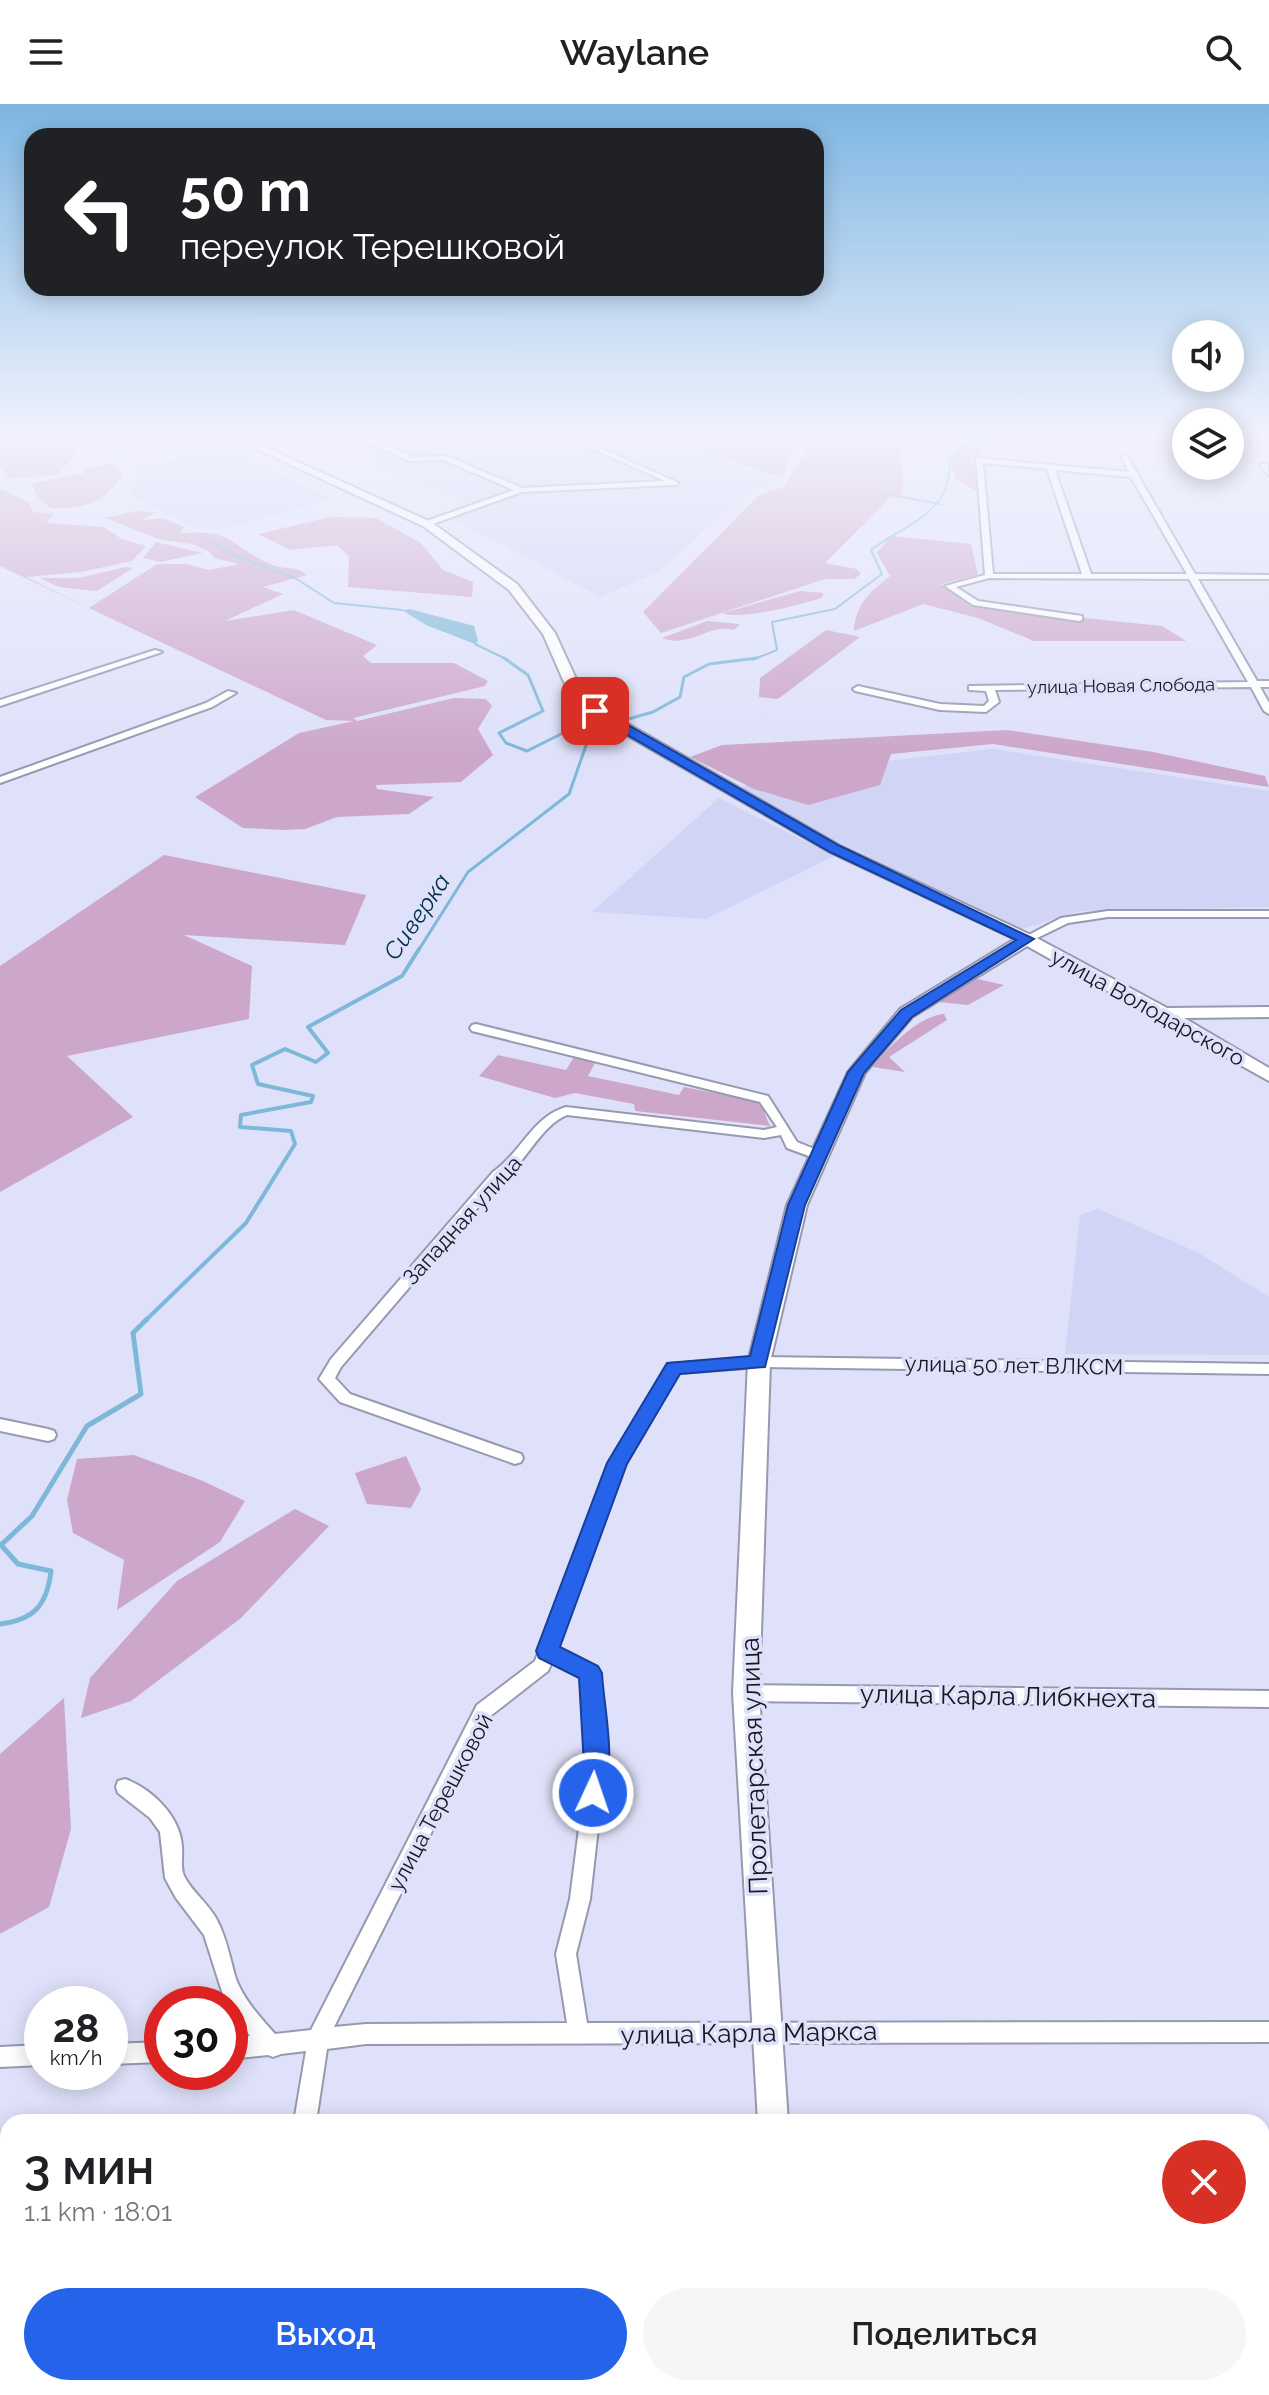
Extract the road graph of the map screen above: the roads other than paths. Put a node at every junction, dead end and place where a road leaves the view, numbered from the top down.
1 (447, 539) edge
2 (986, 539) edge
3 (1075, 539) edge
4 (1170, 539) edge
5 (989, 576) junction
6 (1269, 577) edge
7 (1088, 578) junction
8 (1193, 578) junction
9 (1079, 618) dead end
10 (158, 652) dead end
11 (1254, 684) junction
12 (1269, 684) edge
13 (989, 687) junction
14 (972, 688) dead end
15 (858, 689) dead end
16 (231, 693) dead end
17 (0, 703) edge
18 (1269, 711) edge
19 (0, 780) edge
20 (1269, 914) edge
21 (1027, 939) junction
22 (1269, 1012) edge
23 (1164, 1013) junction
24 (476, 1028) dead end
25 (1269, 1076) edge
26 (785, 1130) junction
27 (817, 1155) junction
28 (759, 1362) junction
29 (1269, 1369) edge
30 (0, 1425) edge
31 (48, 1435) dead end
32 (515, 1458) dead end
33 (547, 1651) junction
34 (746, 1693) junction
35 (1269, 1699) edge
36 (125, 1787) dead end
37 (768, 2031) junction
38 (1269, 2032) edge
39 (579, 2035) junction
40 (318, 2038) junction
41 (273, 2047) junction
42 (248, 2048) edge
43 (24, 2056) edge
44 (0, 2057) edge
45 (306, 2114) edge
46 (773, 2114) edge

1 - 21 main road, улица Володарского
2 - 5 street
3 - 7 street
4 - 8 street
5 - 7 street
5 - 9 street
6 - 8 street
7 - 8 street
8 - 11 street
10 - 17 street
11 - 12 street, улица Новая Слобода
11 - 13 street, улица Новая Слобода
11 - 18 street
13 - 14 street, улица Новая Слобода
13 - 15 street
16 - 19 street
20 - 21 street
21 - 23 main road, улица Володарского
21 - 27 main road
22 - 23 main road
23 - 25 main road, улица Володарского
24 - 26 street
26 - 27 street
26 - 32 street, Западная улица
27 - 28 main road
28 - 29 street, улица 50 лет ВЛКСМ
28 - 33 street, улица Терешковой
28 - 34 main road, Пролетарская улица
30 - 31 street
33 - 39 street
33 - 40 street, улица Терешковой
34 - 35 street, улица Карла Либкнехта
34 - 37 main road, Пролетарская улица
36 - 41 street
37 - 38 street, улица Карла Маркса
37 - 39 street, улица Карла Маркса
37 - 46 main road, Пролетарская улица
39 - 40 street, улица Карла Маркса
40 - 41 street, улица Карла Маркса
40 - 45 street, улица Терешковой
41 - 42 street, улица Карла Маркса
43 - 44 street

